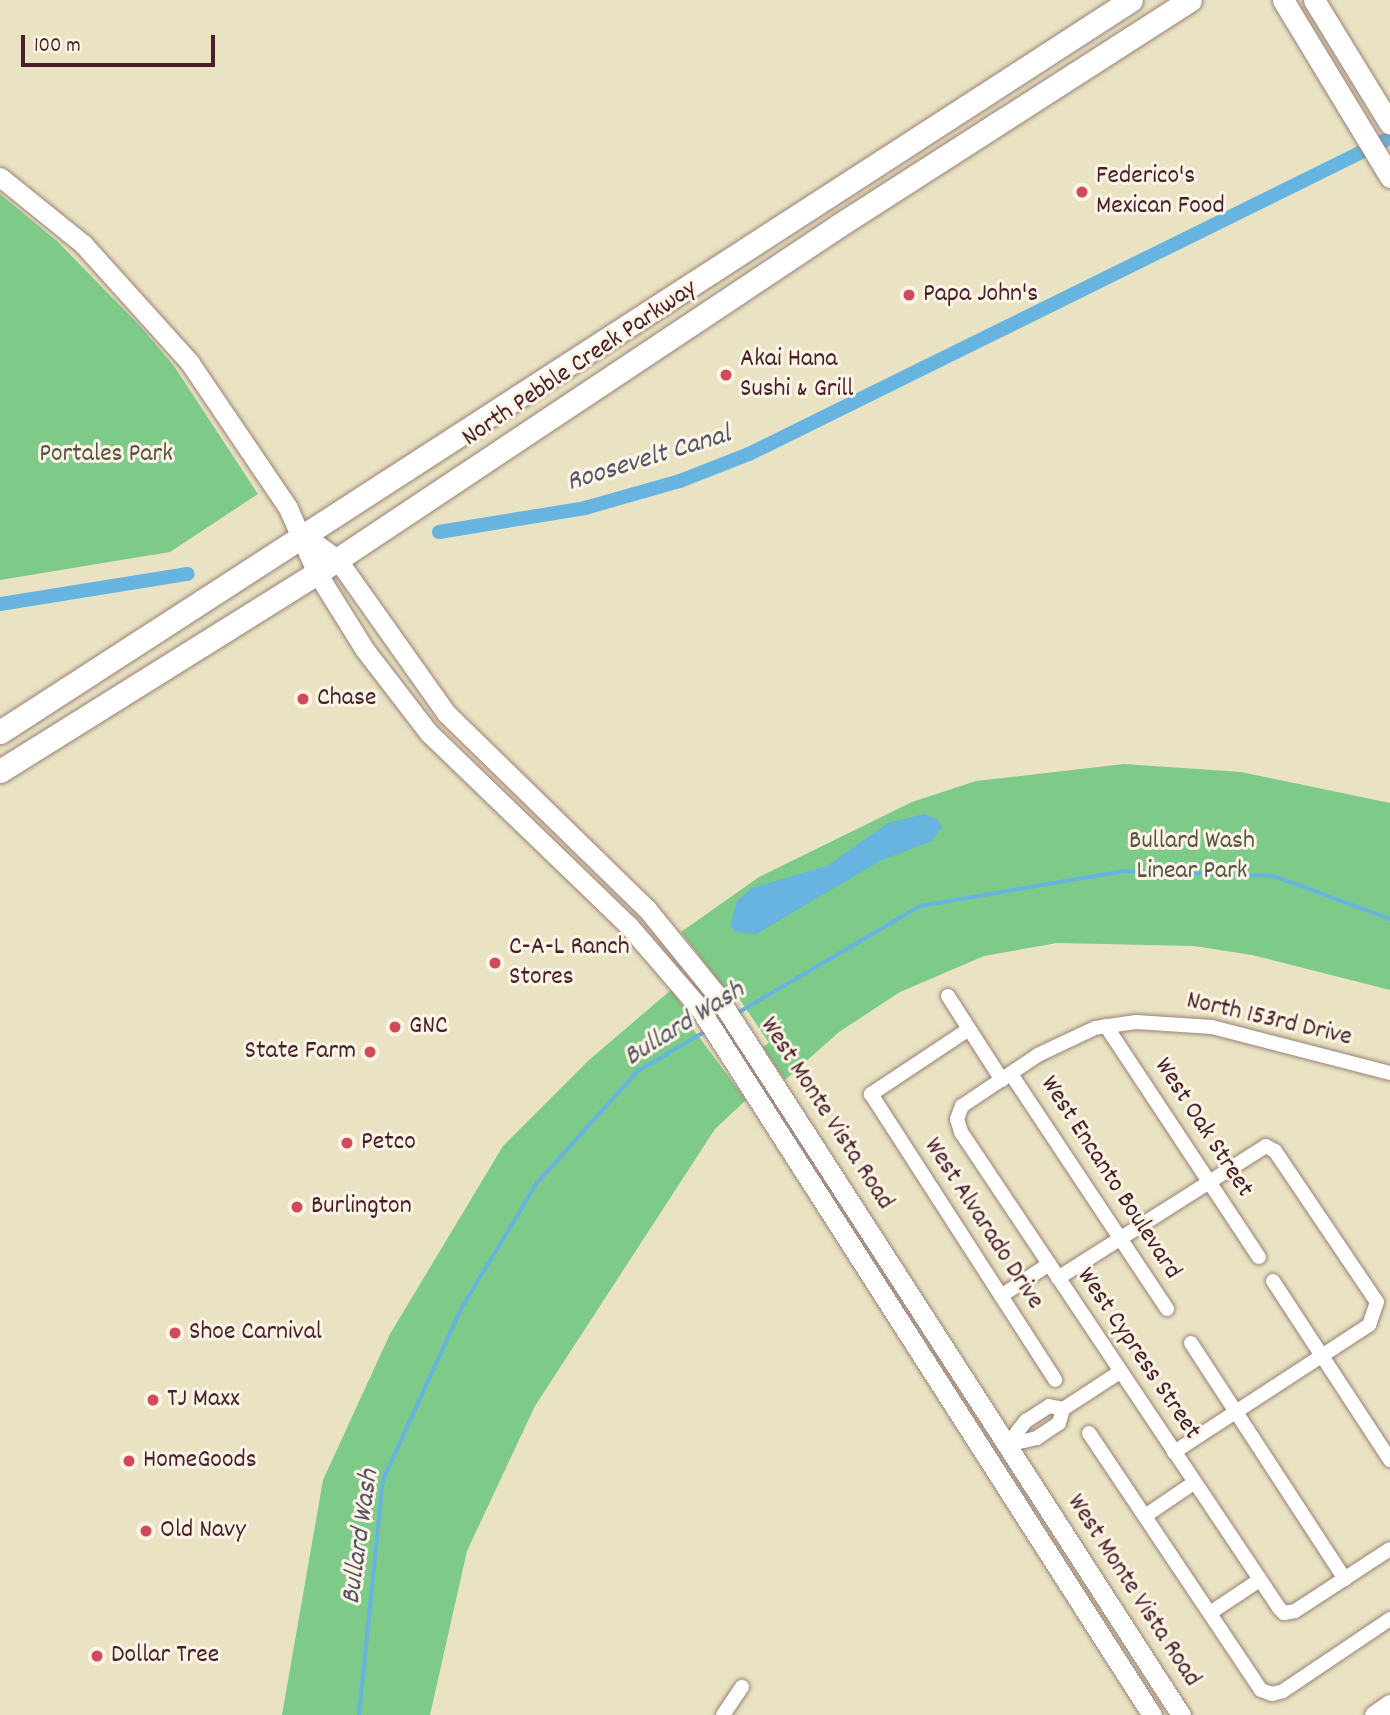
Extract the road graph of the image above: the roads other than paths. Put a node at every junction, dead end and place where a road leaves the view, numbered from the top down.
1 (1131, 0) edge
2 (1190, 0) edge
3 (1283, 0) edge
4 (1314, 0) edge
5 (1388, 120) edge
6 (1388, 173) edge
7 (0, 177) edge
8 (304, 535) junction
9 (337, 559) junction
10 (317, 573) junction
11 (111, 660) junction
12 (0, 732) edge
13 (28, 754) junction
14 (0, 771) edge
15 (948, 996) dead end
16 (1106, 1026) junction
17 (969, 1029) junction
18 (1390, 1073) edge
19 (1007, 1077) junction
20 (957, 1119) joint
21 (1208, 1180) junction
22 (1119, 1237) junction
23 (1259, 1257) dead end
24 (1049, 1264) junction
25 (1058, 1278) junction
26 (1273, 1281) dead end
27 (1001, 1296) junction
28 (1167, 1309) dead end
29 (1191, 1343) dead end
30 (1322, 1356) junction
31 (1120, 1372) junction
32 (1055, 1380) dead end
33 (1236, 1411) junction
34 (1089, 1433) dead end
35 (1007, 1445) junction
36 (1174, 1452) junction
37 (988, 1457) junction
38 (1390, 1460) edge
39 (1195, 1482) junction
40 (1145, 1516) junction
41 (1390, 1549) edge
42 (1345, 1579) junction
43 (1258, 1581) junction
44 (1210, 1614) junction
45 (1390, 1619) edge
46 (742, 1687) dead end
47 (1390, 1704) edge
48 (723, 1715) edge
49 (1152, 1715) edge
50 (1181, 1715) edge
51 (1374, 1715) edge

1 - 8 main road, North Pebble Creek Parkway
2 - 9 main road, North Pebble Creek Parkway
3 - 6 main road
4 - 5 main road
7 - 8 street, West Monte Vista Road
8 - 9 street, West Monte Vista Road
8 - 10 street, West Monte Vista Road
8 - 11 main road, North Pebble Creek Parkway
9 - 10 main road, North Pebble Creek Parkway
9 - 35 street, West Monte Vista Road
10 - 13 main road, North Pebble Creek Parkway
10 - 37 street, West Monte Vista Road
11 - 12 main road, North Pebble Creek Parkway
11 - 13 main road
13 - 14 main road, North Pebble Creek Parkway
15 - 17 street, West Encanto Boulevard
16 - 18 street, North 153rd Drive
16 - 19 street, North 153rd Drive
16 - 21 street, West Oak Street
17 - 19 street, West Encanto Boulevard
17 - 27 street, West Alvarado Drive
19 - 20 street, North 153rd Drive
19 - 22 street, West Encanto Boulevard
20 - 24 street, West Cypress Street
21 - 22 street
21 - 23 street, West Oak Street
21 - 30 street
22 - 25 street
22 - 28 street, West Encanto Boulevard
24 - 25 street, West Cypress Street
24 - 27 street
25 - 31 street, West Cypress Street
26 - 30 street
27 - 32 street, West Alvarado Drive
29 - 33 street
30 - 33 street
30 - 38 street
31 - 35 street
31 - 36 street, West Cypress Street
33 - 36 street
33 - 42 street
34 - 40 street
35 - 37 street
35 - 50 street, West Monte Vista Road
36 - 39 street, West Cypress Street
37 - 49 street, West Monte Vista Road
39 - 40 street
39 - 43 street, West Cypress Street
40 - 44 street
41 - 42 street
42 - 43 street, West Cypress Street
43 - 44 street
44 - 45 street
46 - 48 street
47 - 51 street

